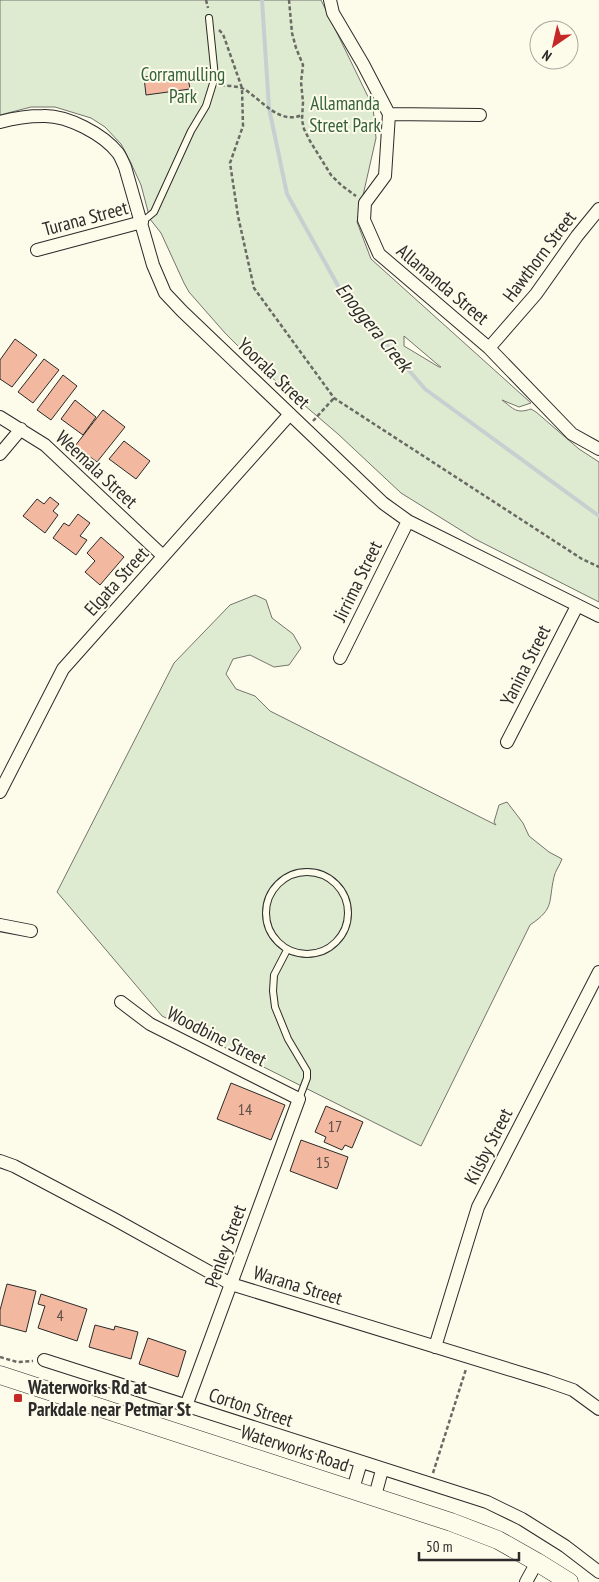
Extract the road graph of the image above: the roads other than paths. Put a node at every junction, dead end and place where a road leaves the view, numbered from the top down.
1 (330, 0) edge
2 (209, 18) road end
3 (389, 114) junction
4 (480, 115) dead end
5 (0, 122) edge
6 (599, 209) edge
7 (142, 222) junction
8 (37, 250) dead end
9 (489, 348) junction
10 (290, 414) junction
11 (0, 417) edge
12 (21, 429) junction
13 (599, 449) edge
14 (0, 454) edge
15 (408, 520) junction
16 (163, 556) junction
17 (576, 606) junction
18 (599, 616) edge
19 (340, 658) dead end
20 (507, 742) dead end
21 (0, 792) edge
22 (0, 925) edge
23 (31, 931) dead end
24 (287, 950) junction
25 (599, 972) edge
26 (121, 1002) dead end
27 (299, 1099) junction
28 (0, 1161) edge
29 (231, 1284) junction
30 (435, 1347) junction
31 (44, 1360) road end
32 (0, 1375) edge
33 (186, 1406) junction
34 (599, 1409) edge
35 (360, 1462) junction
36 (382, 1470) junction
37 (353, 1489) junction
38 (375, 1496) junction
39 (537, 1562) junction
40 (599, 1572) edge
41 (526, 1582) edge
42 (569, 1582) edge

1 - 3 street
2 - 7 lane
3 - 4 street
3 - 9 street, Allamanda Street
5 - 7 street, Yoorala Street
6 - 9 street, Hawthorn Street
7 - 8 street, Turana Street
7 - 10 street, Yoorala Street
9 - 13 street, Allamanda Street
10 - 15 street, Yoorala Street
10 - 16 street, Elgata Street
11 - 12 street, Weemala Street
12 - 14 street
12 - 16 street, Weemala Street
15 - 17 street, Yoorala Street
15 - 19 street, Jirrima Street
16 - 21 street, Elgata Street
17 - 18 street, Yoorala Street
17 - 20 street, Yanina Street
22 - 23 street
24 - 24 lane
24 - 27 lane
25 - 30 street, Kilsby Street
26 - 27 street, Woodbine Street
27 - 29 street, Penley Street
28 - 29 street, Warana Street
29 - 30 street, Warana Street
29 - 33 street, Penley Street
30 - 34 street, Warana Street
31 - 33 street, Corton Street
32 - 37 main road, Waterworks Road
33 - 35 street, Corton Street
35 - 36 street, Corton Street
35 - 37 street
36 - 38 street
36 - 40 street, Corton Street
37 - 38 main road, Waterworks Road
38 - 39 main road, Waterworks Road
39 - 41 street
39 - 42 main road, Waterworks Road

